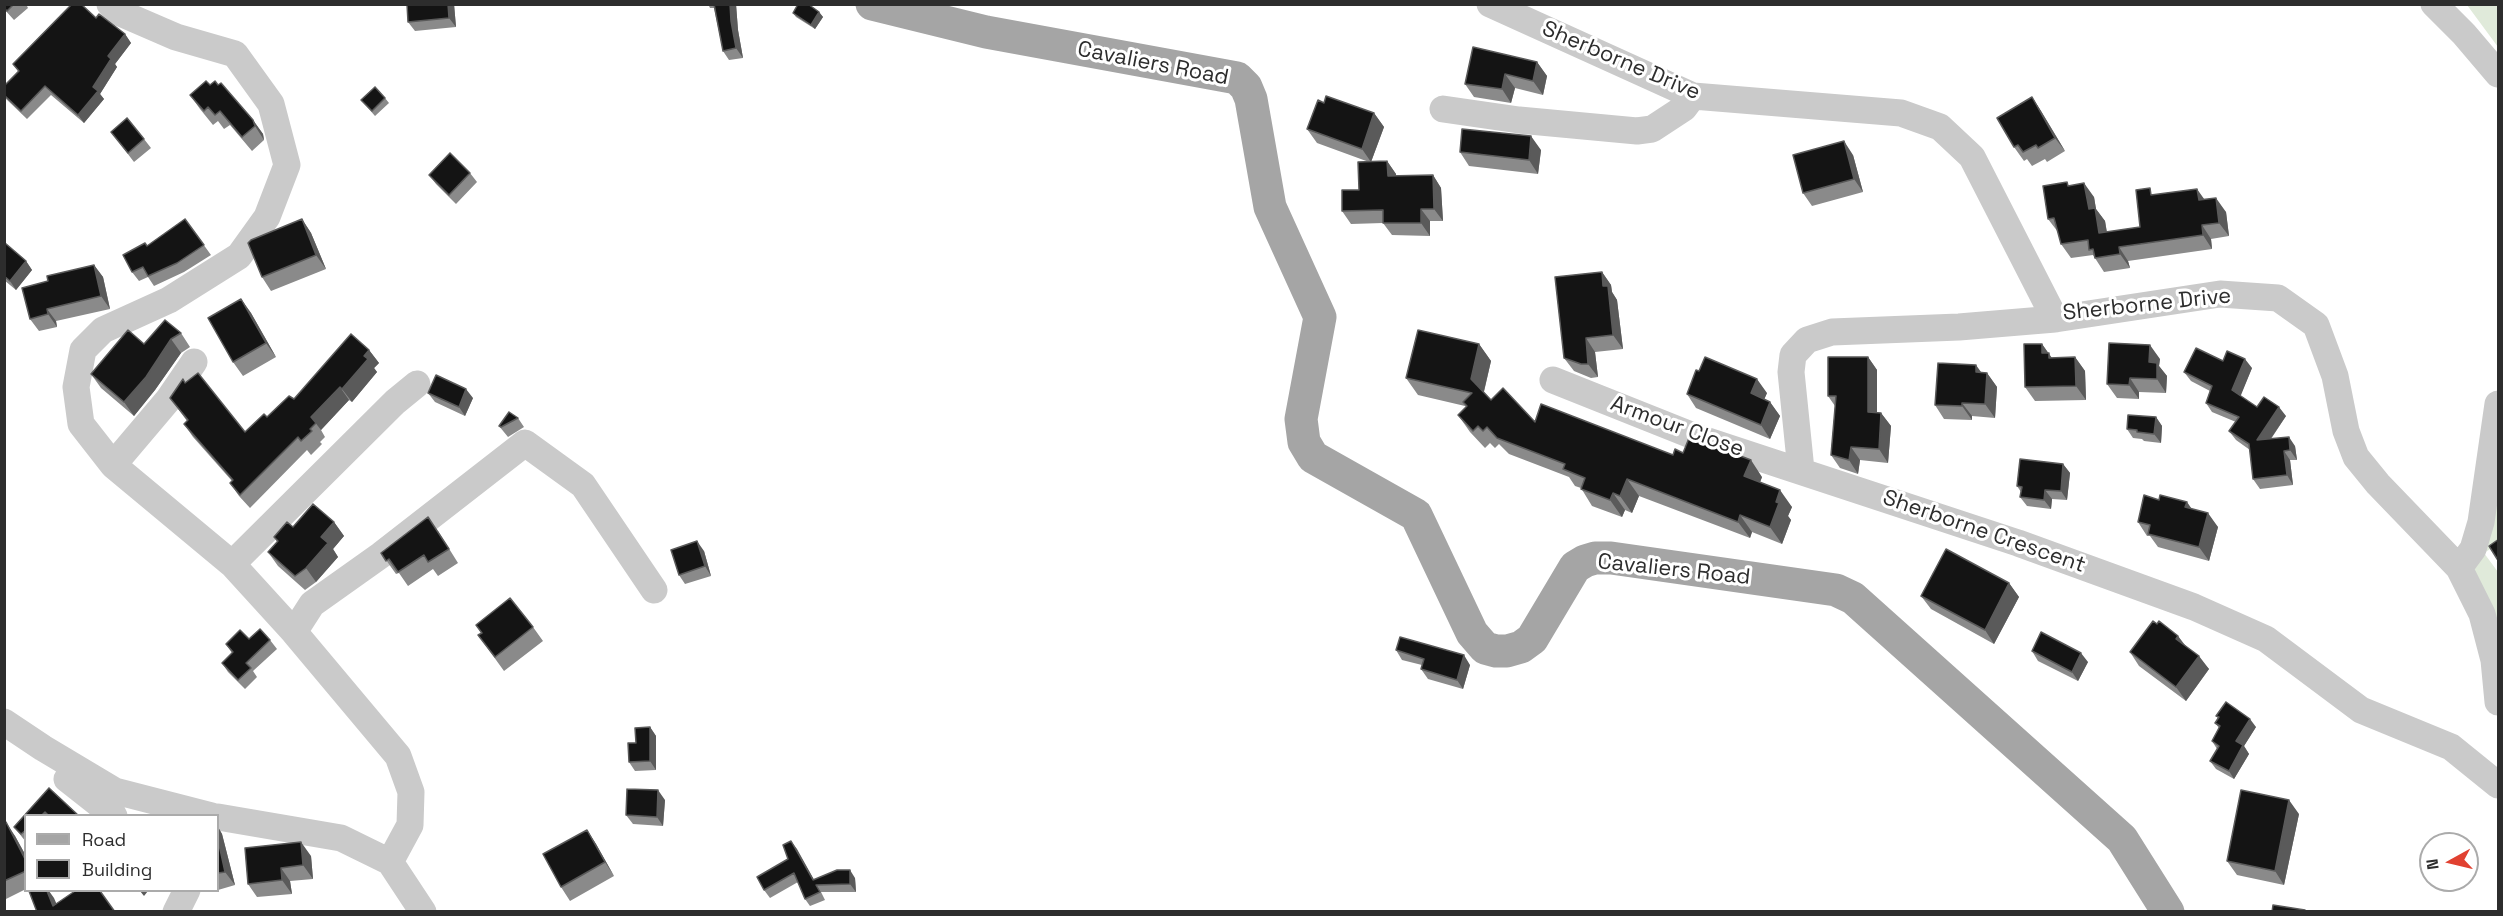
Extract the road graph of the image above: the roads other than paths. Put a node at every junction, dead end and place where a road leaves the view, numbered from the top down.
1 (110, 4) edge
2 (872, 4) edge
3 (1490, 4) edge
4 (2434, 4) edge
5 (2499, 74) edge
6 (1693, 96) junction
7 (1443, 108) dead end
8 (2055, 319) junction
9 (194, 362) dead end
10 (1553, 380) dead end
11 (417, 384) dead end
12 (2499, 404) edge
13 (113, 465) junction
14 (1802, 470) junction
15 (232, 564) junction
16 (2459, 568) junction
17 (654, 590) dead end
18 (294, 632) junction
19 (2496, 660) edge
20 (2499, 702) edge
21 (4, 722) edge
22 (43, 748) junction
23 (2499, 785) edge
24 (111, 814) edge
25 (204, 814) edge
26 (219, 817) edge
27 (390, 862) junction
28 (186, 892) edge
29 (176, 912) edge
30 (423, 912) edge
31 (2168, 912) edge

1 - 13 street
2 - 31 main road, Cavaliers Road
3 - 6 street, Sherborne Drive
4 - 5 street
6 - 7 street
6 - 8 street, Sherborne Drive
8 - 14 street
8 - 16 street, Sherborne Drive
9 - 13 street
10 - 14 street, Armour Close
11 - 15 street
12 - 16 street
13 - 15 street
14 - 23 street, Sherborne Crescent
15 - 18 street
16 - 19 street, Sherborne Drive
17 - 18 street
18 - 27 street
19 - 20 street, Sherborne Drive
21 - 22 street
22 - 24 street
22 - 25 street
26 - 27 street
27 - 30 street
28 - 29 street

